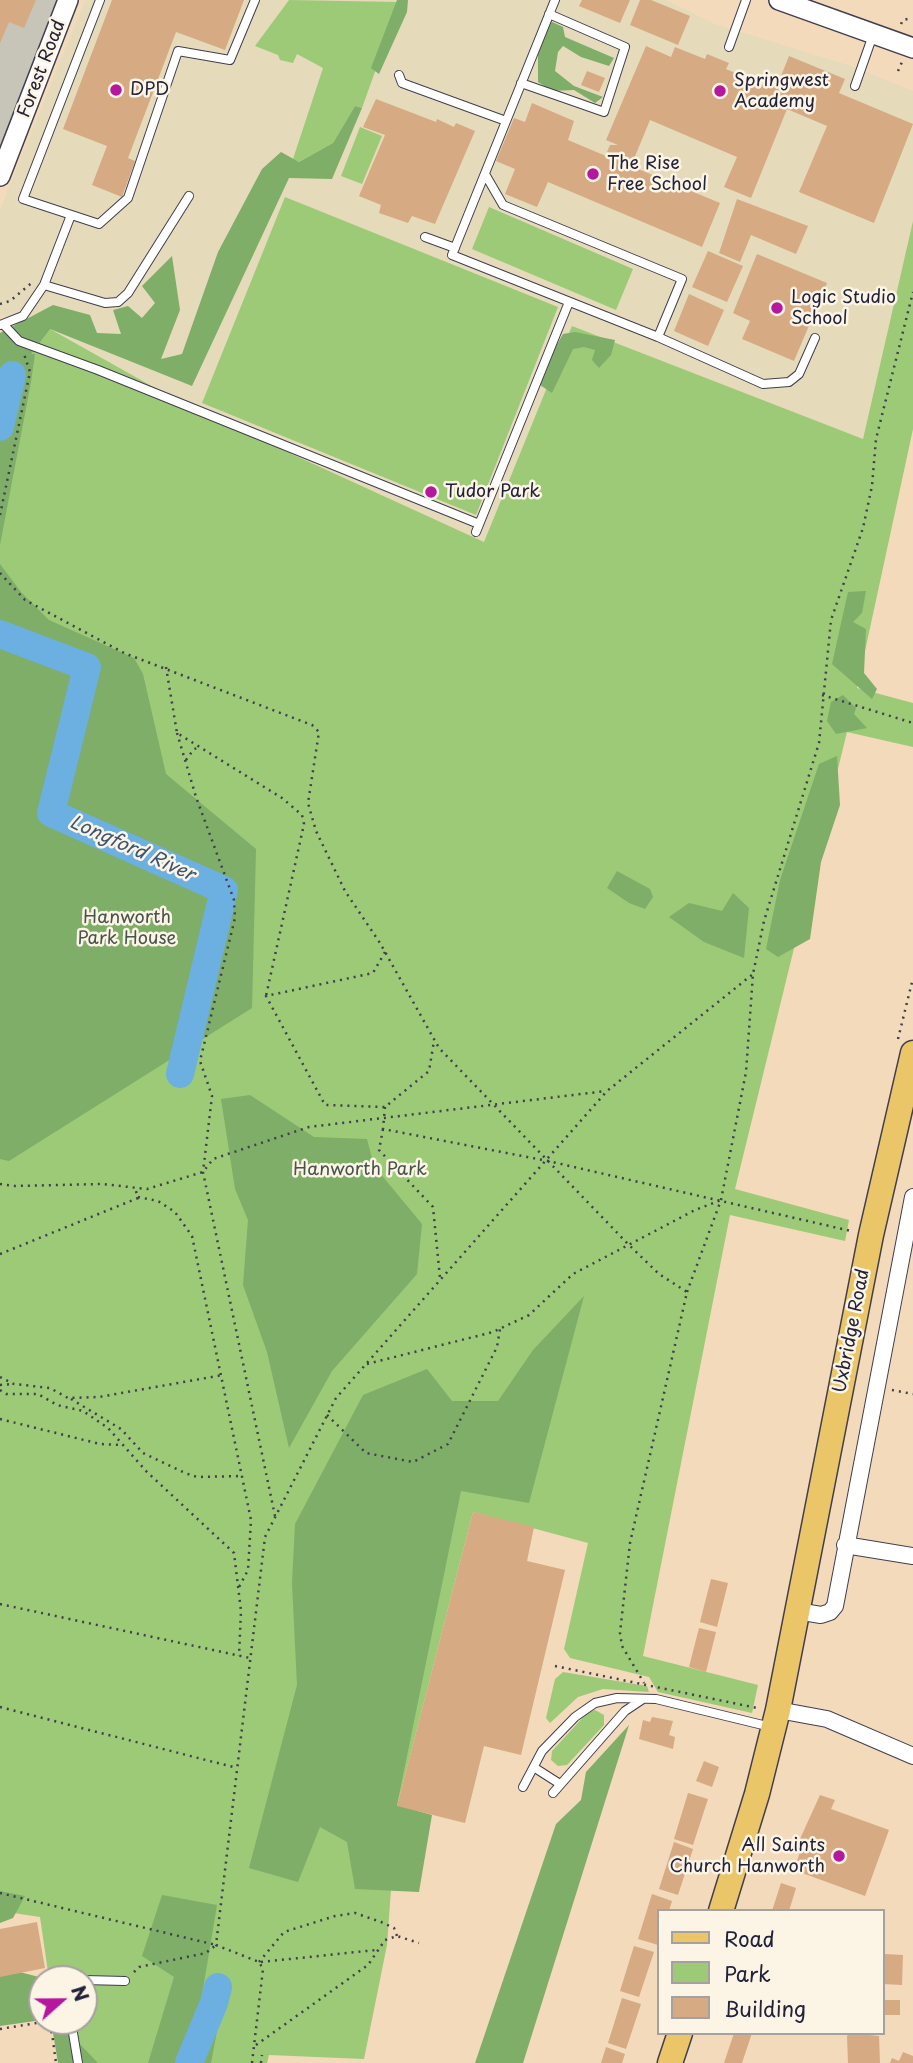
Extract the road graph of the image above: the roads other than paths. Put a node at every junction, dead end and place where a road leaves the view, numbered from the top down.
1 (68, 0) edge
2 (100, 0) edge
3 (255, 0) edge
4 (555, 0) edge
5 (746, 0) edge
6 (779, 0) edge
7 (549, 14) junction
8 (873, 35) junction
9 (729, 47) dead end
10 (908, 52) edge
11 (399, 75) dead end
12 (522, 83) junction
13 (855, 86) dead end
14 (506, 121) junction
15 (485, 174) junction
16 (0, 176) edge
17 (189, 196) dead end
18 (71, 215) junction
19 (425, 237) dead end
20 (455, 248) junction
21 (47, 281) junction
22 (569, 302) junction
23 (2, 325) edge
24 (658, 337) junction
25 (815, 338) dead end
26 (913, 1053) edge
27 (913, 1196) edge
28 (845, 1545) junction
29 (913, 1556) edge
30 (797, 1611) junction
31 (643, 1699) junction
32 (770, 1715) junction
33 (913, 1756) edge
34 (535, 1768) junction
35 (560, 1784) junction
36 (523, 1787) dead end
37 (554, 1793) dead end
38 (722, 1909) edge
39 (98, 1980) edge
40 (125, 1981) road end
41 (73, 2035) edge
42 (679, 2035) edge
43 (78, 2063) edge
44 (670, 2063) edge

1 - 16 street, Forest Road
2 - 18 lane
3 - 18 lane
4 - 7 lane
5 - 9 lane
6 - 8 street
7 - 12 lane
7 - 12 lane
8 - 10 street
8 - 13 lane
11 - 14 lane
12 - 14 lane
14 - 15 lane
15 - 20 lane
15 - 24 lane
17 - 21 lane
18 - 21 lane
19 - 20 lane
20 - 22 lane
21 - 23 lane
22 - 23 lane
22 - 24 lane
24 - 25 lane
26 - 30 main road, Uxbridge Road
27 - 28 street, Uxbridge Road
28 - 29 street
28 - 30 street, Uxbridge Road
30 - 32 main road, Uxbridge Road
31 - 32 lane
31 - 34 lane
31 - 35 lane
32 - 33 street
32 - 38 main road, Uxbridge Road
34 - 35 lane
34 - 36 lane
35 - 37 lane
39 - 40 lane
41 - 43 lane
42 - 44 main road

